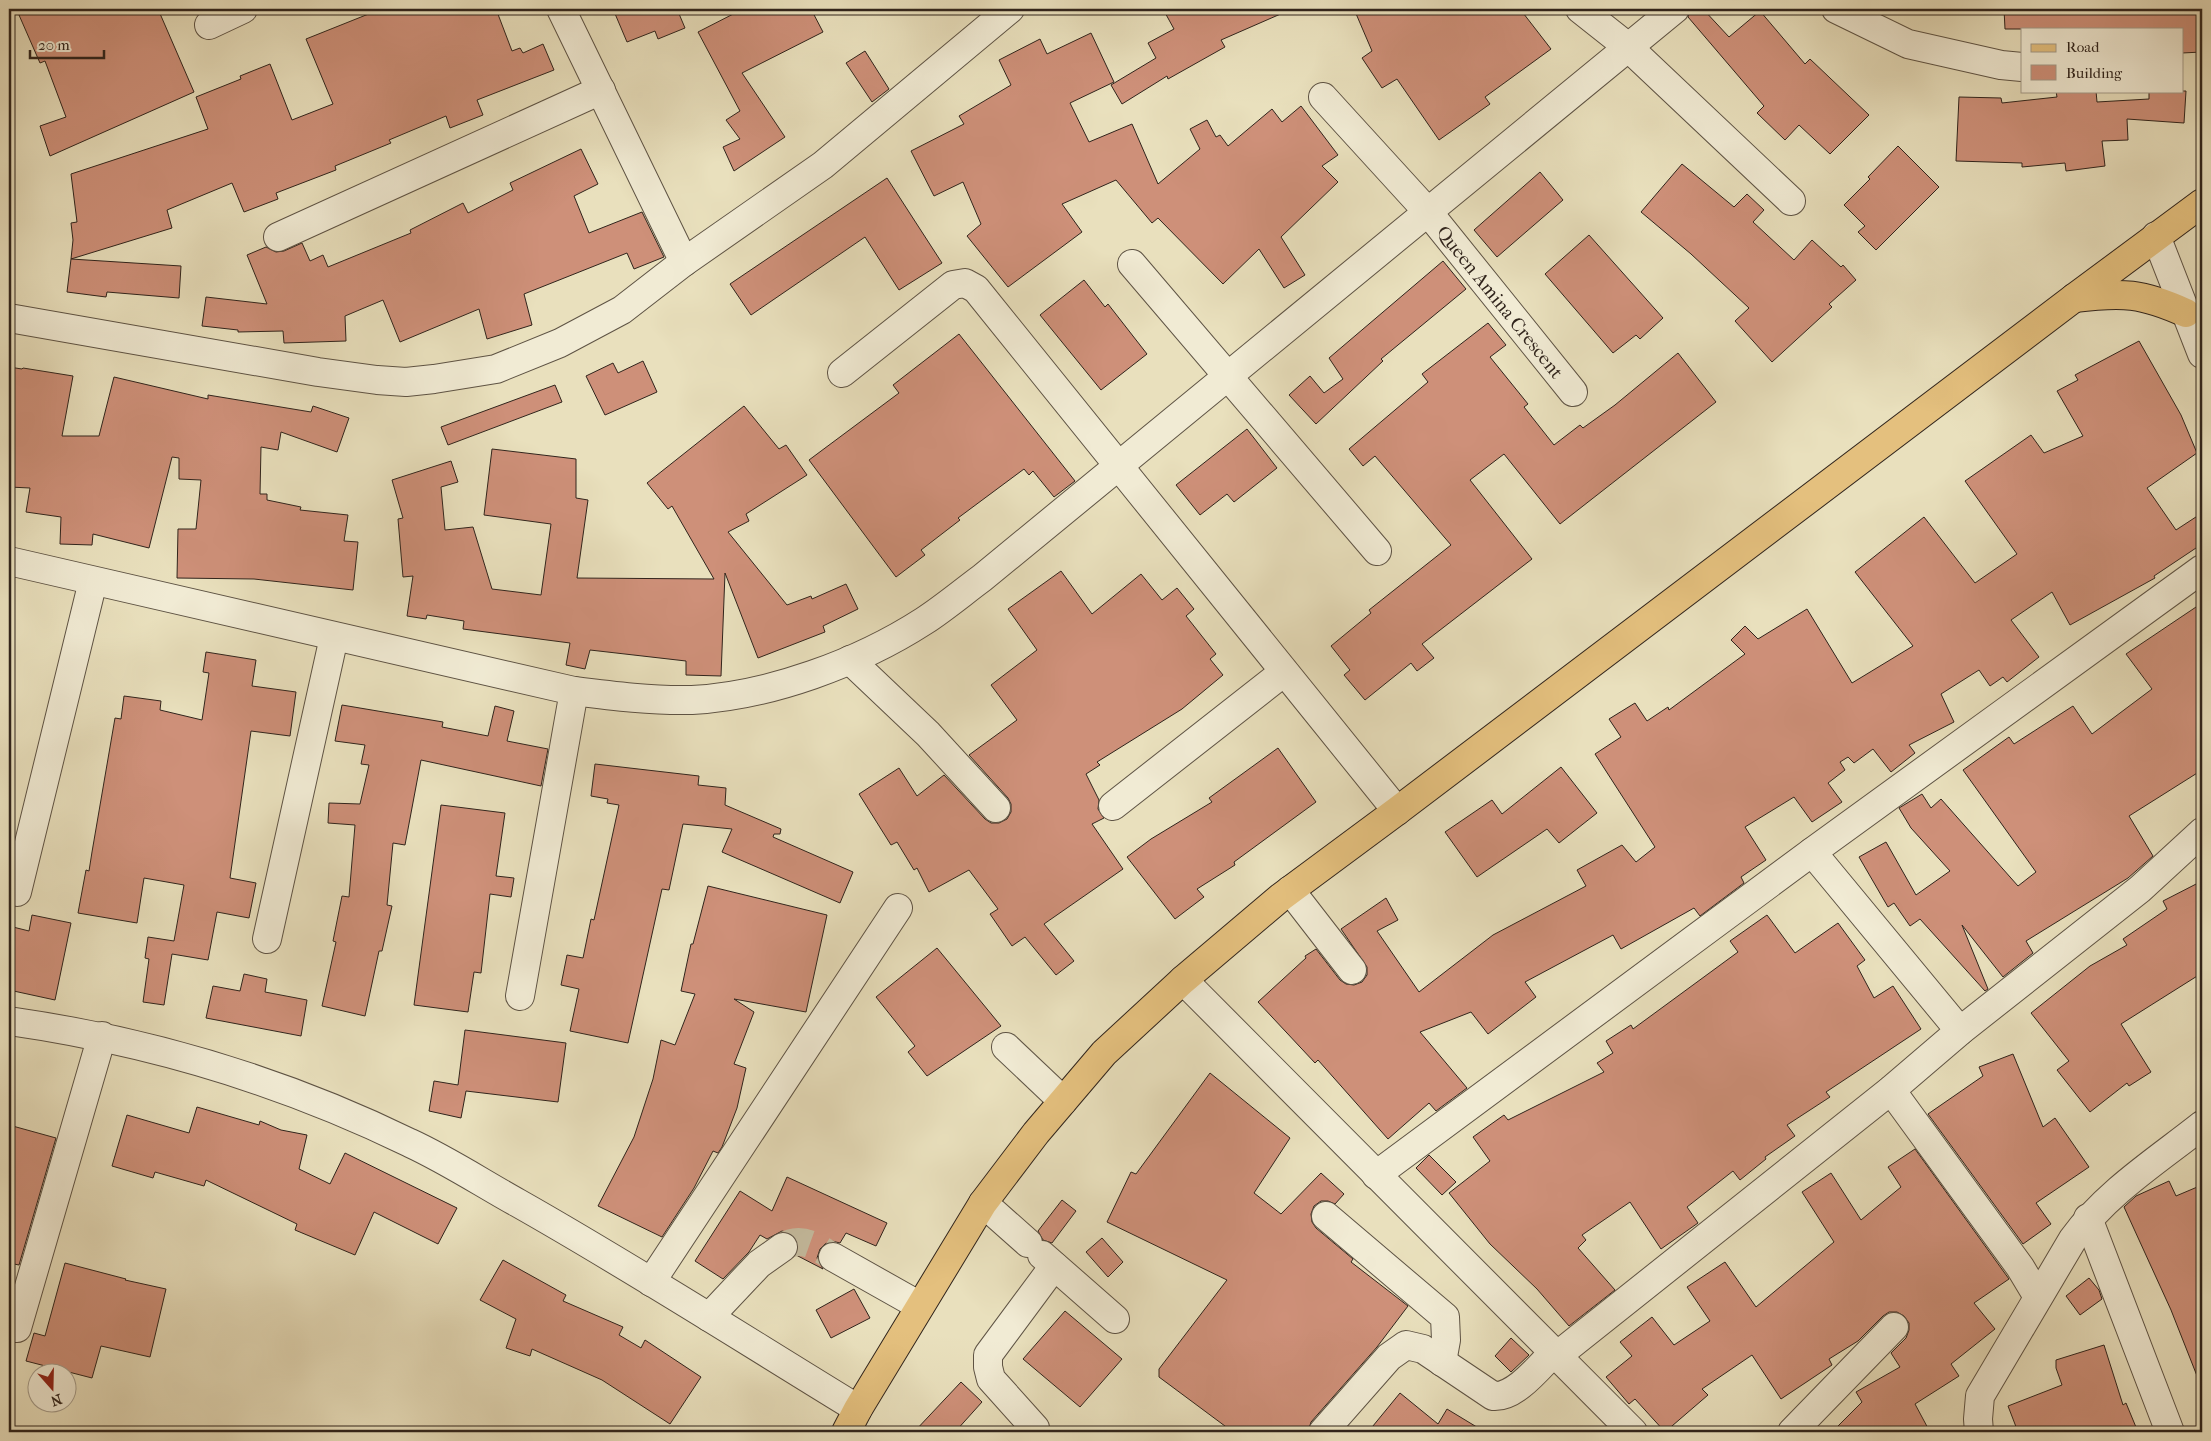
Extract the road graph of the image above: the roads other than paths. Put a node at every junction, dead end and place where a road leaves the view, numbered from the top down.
1 (243, 9) edge
2 (561, 9) edge
3 (1010, 9) edge
4 (1580, 9) edge
5 (1675, 9) edge
6 (1836, 9) edge
7 (209, 25) dead end
8 (1628, 47) junction
9 (2021, 67) edge
10 (601, 90) junction
11 (1323, 97) dead end
12 (1791, 201) dead end
13 (2202, 204) edge
14 (1428, 212) junction
15 (2156, 236) junction
16 (278, 238) dead end
17 (684, 262) junction
18 (1132, 264) dead end
19 (2074, 298) junction
20 (9, 318) edge
21 (2193, 321) edge
22 (2202, 354) edge
23 (842, 373) dead end
24 (1228, 377) junction
25 (1572, 392) dead end
26 (1118, 467) junction
27 (1377, 551) dead end
28 (9, 561) edge
29 (2202, 569) edge
30 (93, 581) junction
31 (334, 637) junction
32 (850, 660) junction
33 (1284, 672) junction
34 (574, 691) junction
35 (1113, 806) dead end
36 (996, 808) dead end
37 (1397, 811) junction
38 (2202, 832) edge
39 (1812, 852) junction
40 (1290, 890) junction
41 (17, 892) dead end
42 (898, 908) dead end
43 (266, 939) dead end
44 (1352, 970) dead end
45 (1183, 980) junction
46 (520, 996) dead end
47 (9, 1021) edge
48 (1960, 1031) junction
49 (102, 1036) junction
50 (1006, 1047) dead end
51 (1890, 1090) junction
52 (1063, 1101) junction
53 (2202, 1125) edge
54 (1376, 1176) junction
55 (983, 1204) junction
56 (1326, 1216) dead end
57 (2088, 1218) junction
58 (783, 1248) tunnel mouth
59 (1042, 1255) junction
60 (834, 1257) tunnel mouth
61 (652, 1282) junction
62 (2038, 1297) junction
63 (920, 1306) junction
64 (709, 1318) junction
65 (1115, 1318) dead end
66 (1894, 1327) dead end
67 (17, 1328) dead end
68 (1556, 1354) junction
69 (1442, 1362) junction
70 (852, 1421) edge
71 (1035, 1428) dead end
72 (1323, 1432) edge
73 (1633, 1432) edge
74 (1792, 1432) edge
75 (1979, 1432) edge
76 (2170, 1432) edge

1 - 7 street
2 - 10 street
3 - 17 street
4 - 8 street
5 - 8 street
6 - 9 street
8 - 12 street
8 - 14 street
10 - 16 street
10 - 17 street
11 - 14 street, Queen Amina Crescent
13 - 15 main road
14 - 24 street
14 - 25 street, Queen Amina Crescent
15 - 19 main road
15 - 21 street
17 - 20 street
18 - 24 street
19 - 21 main road
19 - 37 main road
21 - 22 street
23 - 26 street
24 - 26 street
24 - 27 street
26 - 32 street
26 - 33 street
28 - 30 street
29 - 39 street
30 - 31 street
30 - 41 street
31 - 34 street
31 - 43 street
32 - 34 street
32 - 36 street
33 - 35 street
33 - 37 street
34 - 46 street
37 - 40 main road
38 - 48 street
39 - 48 street
39 - 54 street
40 - 44 street
40 - 45 main road
42 - 61 street
45 - 52 main road
45 - 54 street
47 - 49 street
48 - 51 street
49 - 61 street
49 - 67 street
50 - 52 street
51 - 62 street
51 - 68 street
52 - 55 main road
53 - 57 street
54 - 68 street
55 - 59 street
55 - 63 main road
56 - 69 street
57 - 62 street
57 - 76 street
58 - 64 street
59 - 65 street
59 - 71 street
60 - 63 street
61 - 64 street
62 - 75 street
63 - 70 main road
64 - 70 street
66 - 74 street
68 - 69 street
68 - 73 street
69 - 72 street

